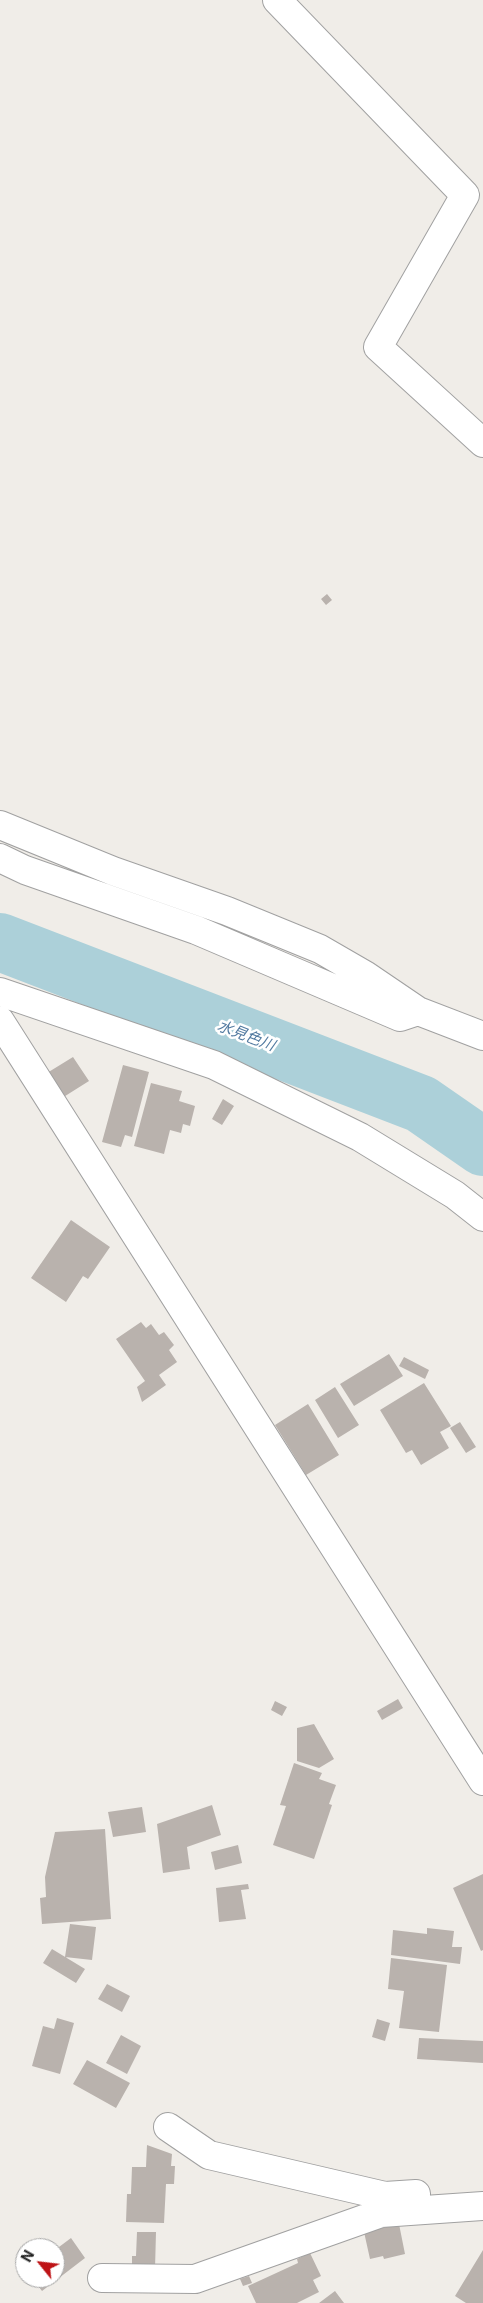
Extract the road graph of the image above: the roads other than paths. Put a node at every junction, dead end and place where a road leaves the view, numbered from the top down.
1 (278, 0) edge
2 (483, 443) edge
3 (0, 825) edge
4 (0, 858) edge
5 (0, 992) edge
6 (418, 1011) junction
7 (0, 1021) edge
8 (483, 1036) edge
9 (483, 1217) edge
10 (483, 1781) edge
11 (168, 2128) dead end
12 (483, 2191) edge
13 (483, 2206) edge
14 (102, 2278) dead end

1 - 2 street
3 - 6 street
4 - 6 street
5 - 9 street
6 - 8 street
7 - 10 street
11 - 12 street
13 - 14 street

